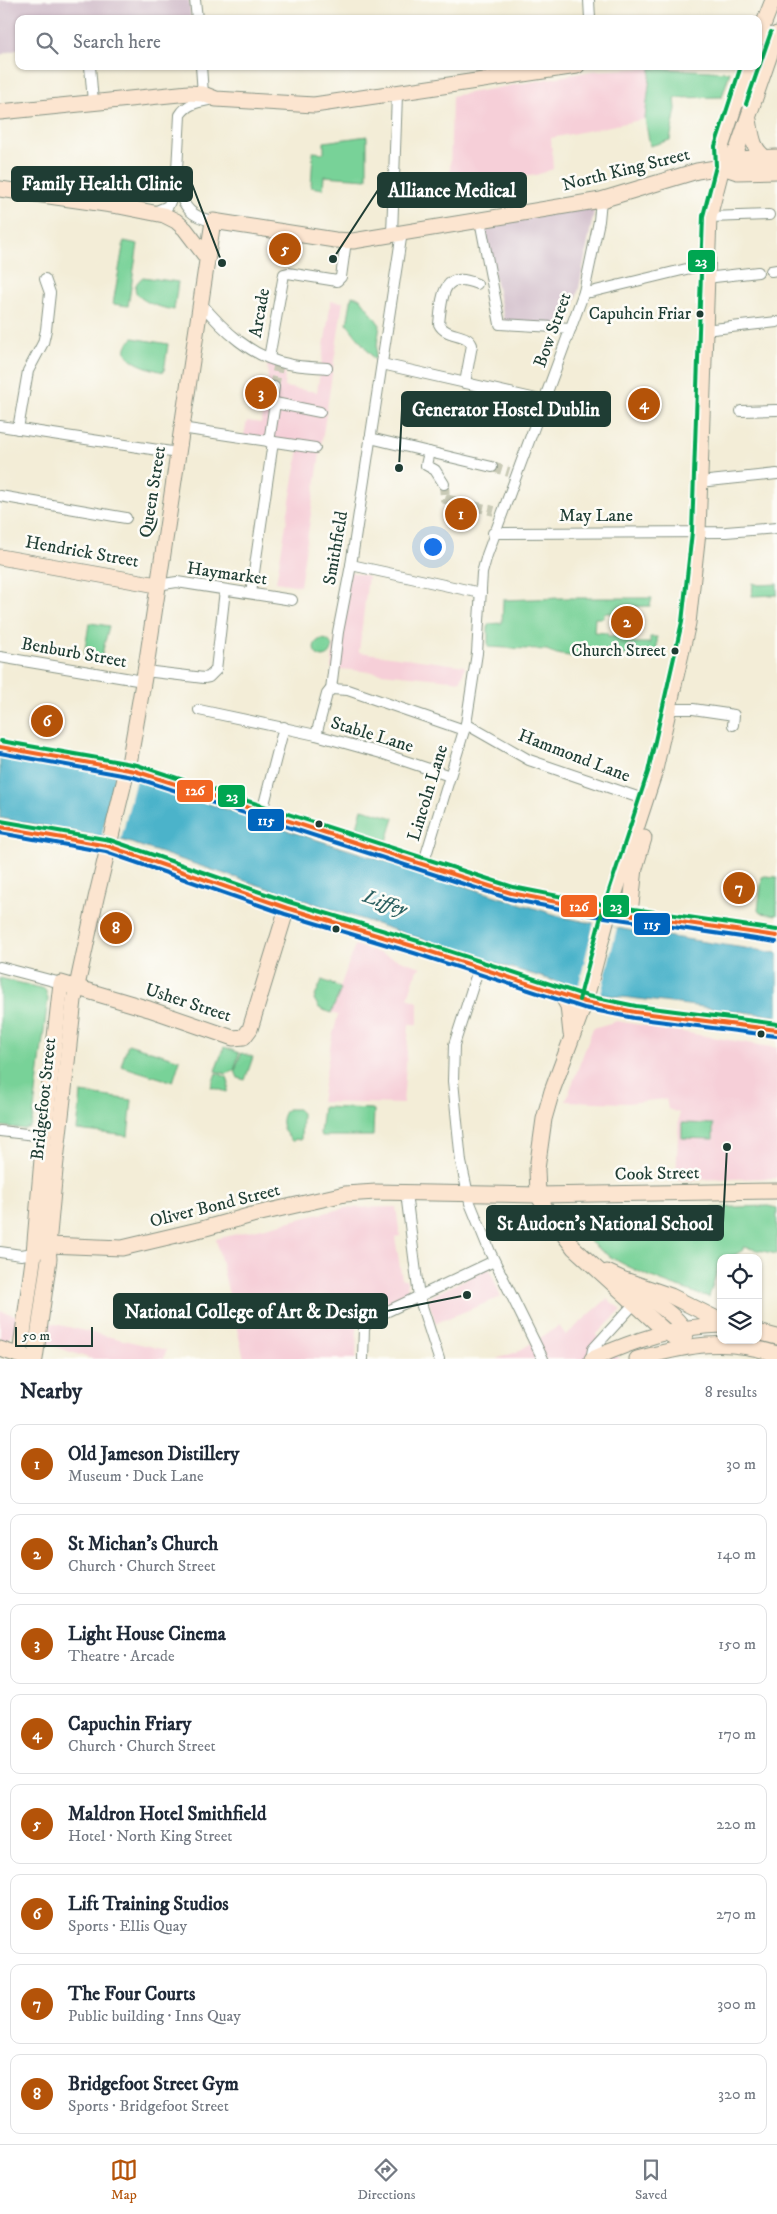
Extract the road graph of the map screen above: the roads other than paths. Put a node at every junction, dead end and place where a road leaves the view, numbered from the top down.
1 (195, 0) edge
2 (589, 0) edge
3 (773, 0) edge
4 (197, 15) edge
5 (590, 15) edge
6 (762, 28) edge
7 (777, 34) edge
8 (90, 70) edge
9 (202, 70) edge
10 (551, 70) edge
11 (747, 70) edge
12 (763, 70) joint
13 (398, 94) junction
14 (210, 96) junction
15 (92, 102) junction
16 (0, 112) edge
17 (749, 117) junction
18 (771, 158) edge
19 (722, 167) junction
20 (777, 171) edge
21 (176, 188) junction
22 (0, 189) edge
23 (601, 200) junction
24 (153, 212) junction
25 (774, 215) edge
26 (709, 218) junction
27 (480, 220) junction
28 (213, 221) junction
29 (397, 233) junction
30 (346, 241) junction
31 (207, 258) junction
32 (706, 271) junction
33 (758, 272) dead end
34 (45, 279) dead end
35 (478, 284) dead end
36 (584, 292) junction
37 (200, 302) junction
38 (777, 322) edge
39 (571, 328) junction
40 (704, 330) junction
41 (275, 362) junction
42 (382, 364) junction
43 (327, 368) dead end
44 (465, 383) junction
45 (274, 387) tunnel mouth
46 (274, 401) junction
47 (545, 402) junction
48 (777, 410) edge
49 (741, 411) dead end
50 (320, 412) dead end
51 (0, 426) edge
52 (181, 428) junction
53 (18, 429) junction
54 (370, 438) junction
55 (271, 442) junction
56 (315, 448) dead end
57 (429, 452) junction
58 (178, 453) junction
59 (492, 467) tunnel mouth
60 (777, 474) edge
61 (699, 482) junction
62 (444, 484) tunnel mouth
63 (0, 496) edge
64 (126, 518) dead end
65 (777, 528) edge
66 (698, 532) junction
67 (493, 533) junction
68 (0, 557) edge
69 (351, 565) junction
70 (157, 585) junction
71 (225, 590) junction
72 (481, 593) junction
73 (251, 594) junction
74 (292, 600) dead end
75 (0, 657) edge
76 (144, 676) junction
77 (331, 689) junction
78 (667, 709) junction
79 (199, 710) dead end
80 (733, 725) dead end
81 (284, 727) junction
82 (465, 727) junction
83 (316, 735) junction
84 (0, 746) edge
85 (127, 772) junction
86 (450, 776) junction
87 (645, 801) junction
88 (262, 812) junction
89 (0, 827) edge
90 (110, 842) junction
91 (423, 865) junction
92 (287, 908) junction
93 (630, 913) junction
94 (608, 917) junction
95 (777, 936) edge
96 (0, 967) edge
97 (479, 967) junction
98 (61, 983) junction
99 (77, 987) junction
100 (560, 994) junction
101 (586, 998) junction
102 (777, 1030) edge
103 (571, 1035) junction
104 (0, 1132) edge
105 (44, 1136) junction
106 (777, 1191) edge
107 (406, 1193) junction
108 (470, 1194) junction
109 (538, 1195) junction
110 (48, 1245) junction
111 (0, 1252) edge
112 (34, 1253) junction
113 (585, 1258) junction
114 (494, 1261) junction
115 (622, 1280) junction
116 (419, 1297) junction
117 (635, 1303) junction
118 (717, 1321) edge
119 (717, 1324) edge
120 (685, 1328) junction
121 (666, 1332) junction
122 (762, 1333) edge
123 (777, 1337) edge
124 (687, 1346) junction
125 (2, 1353) edge
126 (777, 1354) edge
127 (25, 1357) edge
128 (35, 1359) edge
129 (363, 1359) edge
130 (439, 1359) edge
131 (543, 1359) edge
132 (592, 1359) edge
133 (637, 1359) edge

1 - 4 street
2 - 5 street
3 - 6 main road
7 - 12 main road
8 - 15 street
9 - 14 street
10 - 13 main road
11 - 19 main road
12 - 17 main road
13 - 14 main road
13 - 29 street, Smithfield
14 - 15 main road
14 - 21 street
15 - 16 main road
17 - 18 main road
17 - 19 main road
18 - 19 main road, North King Street
19 - 20 main road, North King Street
19 - 23 main road, North King Street
19 - 26 main road
21 - 24 street
21 - 28 street
22 - 24 main road
23 - 27 main road, North King Street
23 - 36 street, Bow Street
24 - 31 main road
25 - 26 street
26 - 32 main road
27 - 29 main road, North King Street
27 - 39 street
28 - 30 main road, North King Street
28 - 31 main road, Queen Street
29 - 30 main road, North King Street
29 - 42 street, Smithfield
30 - 41 street, Arcade
31 - 37 main road, Queen Street
32 - 33 street
32 - 36 street
32 - 40 main road
34 - 53 street
35 - 44 street
36 - 39 street, Bow Street
37 - 41 street
37 - 52 main road, Queen Street
38 - 40 street
39 - 47 street, Bow Street
40 - 61 main road
41 - 43 street
42 - 44 street
42 - 54 street, Smithfield
44 - 47 street
45 - 46 street
46 - 50 street
46 - 55 street
47 - 67 street, Bow Street
48 - 49 street
51 - 53 street
52 - 55 street
52 - 58 main road, Queen Street
53 - 58 street
54 - 57 street
54 - 69 street, Smithfield
55 - 56 street
55 - 73 street
57 - 59 street
57 - 62 street
58 - 70 main road, Queen Street
60 - 61 street
61 - 66 main road
63 - 64 street
65 - 66 street, May Lane
66 - 67 street, May Lane
66 - 78 main road
67 - 72 street, Bow Street
68 - 70 main road, Hendrick Street
69 - 72 street
69 - 77 street, Smithfield
70 - 71 street, Haymarket
70 - 76 main road, Queen Street
71 - 73 street, Haymarket
71 - 76 street, Benburb Street
72 - 82 street, Bow Street
73 - 74 street, Haymarket
75 - 76 street, Benburb Street
76 - 85 main road, Queen Street
77 - 82 street, Hammond Lane
77 - 83 street, Smithfield
78 - 80 street
78 - 87 main road
79 - 81 street, Stable Lane
81 - 83 street, Stable Lane
81 - 88 street
82 - 86 street, Lincoln Lane
82 - 87 street, Hammond Lane
83 - 86 street, Stable Lane
84 - 85 main road
85 - 88 main road
85 - 90 main road, Queen Street
86 - 91 street, Lincoln Lane
87 - 93 main road
87 - 94 main road
88 - 91 main road
89 - 90 main road
90 - 92 main road
90 - 99 main road, Bridgefoot Street
91 - 94 main road
92 - 97 main road
92 - 99 main road, Usher Street
93 - 94 main road
93 - 95 main road
94 - 101 main road
96 - 98 street
97 - 100 main road
97 - 108 street
98 - 99 main road, Usher Street
98 - 105 main road, Bridgefoot Street
99 - 110 main road, Bridgefoot Street
100 - 101 main road
100 - 103 main road
101 - 102 main road
101 - 103 main road
103 - 109 main road
104 - 105 street
105 - 112 main road, Bridgefoot Street
106 - 109 main road, Cook Street
107 - 108 main road, Oliver Bond Street
107 - 110 main road, Oliver Bond Street
107 - 116 street
108 - 109 main road, Cook Street
108 - 114 street
109 - 113 main road
110 - 112 main road
110 - 128 main road, Bridgefoot Street
111 - 112 street
112 - 127 main road, Bridgefoot Street
113 - 115 main road
113 - 117 main road
114 - 116 street
114 - 131 street
115 - 118 main road
115 - 120 main road
116 - 129 street
116 - 130 street
117 - 121 main road
117 - 132 street
119 - 120 main road
120 - 121 main road
120 - 124 main road
121 - 124 main road
121 - 132 main road
122 - 123 main road
124 - 126 main road
124 - 133 main road
125 - 127 main road

